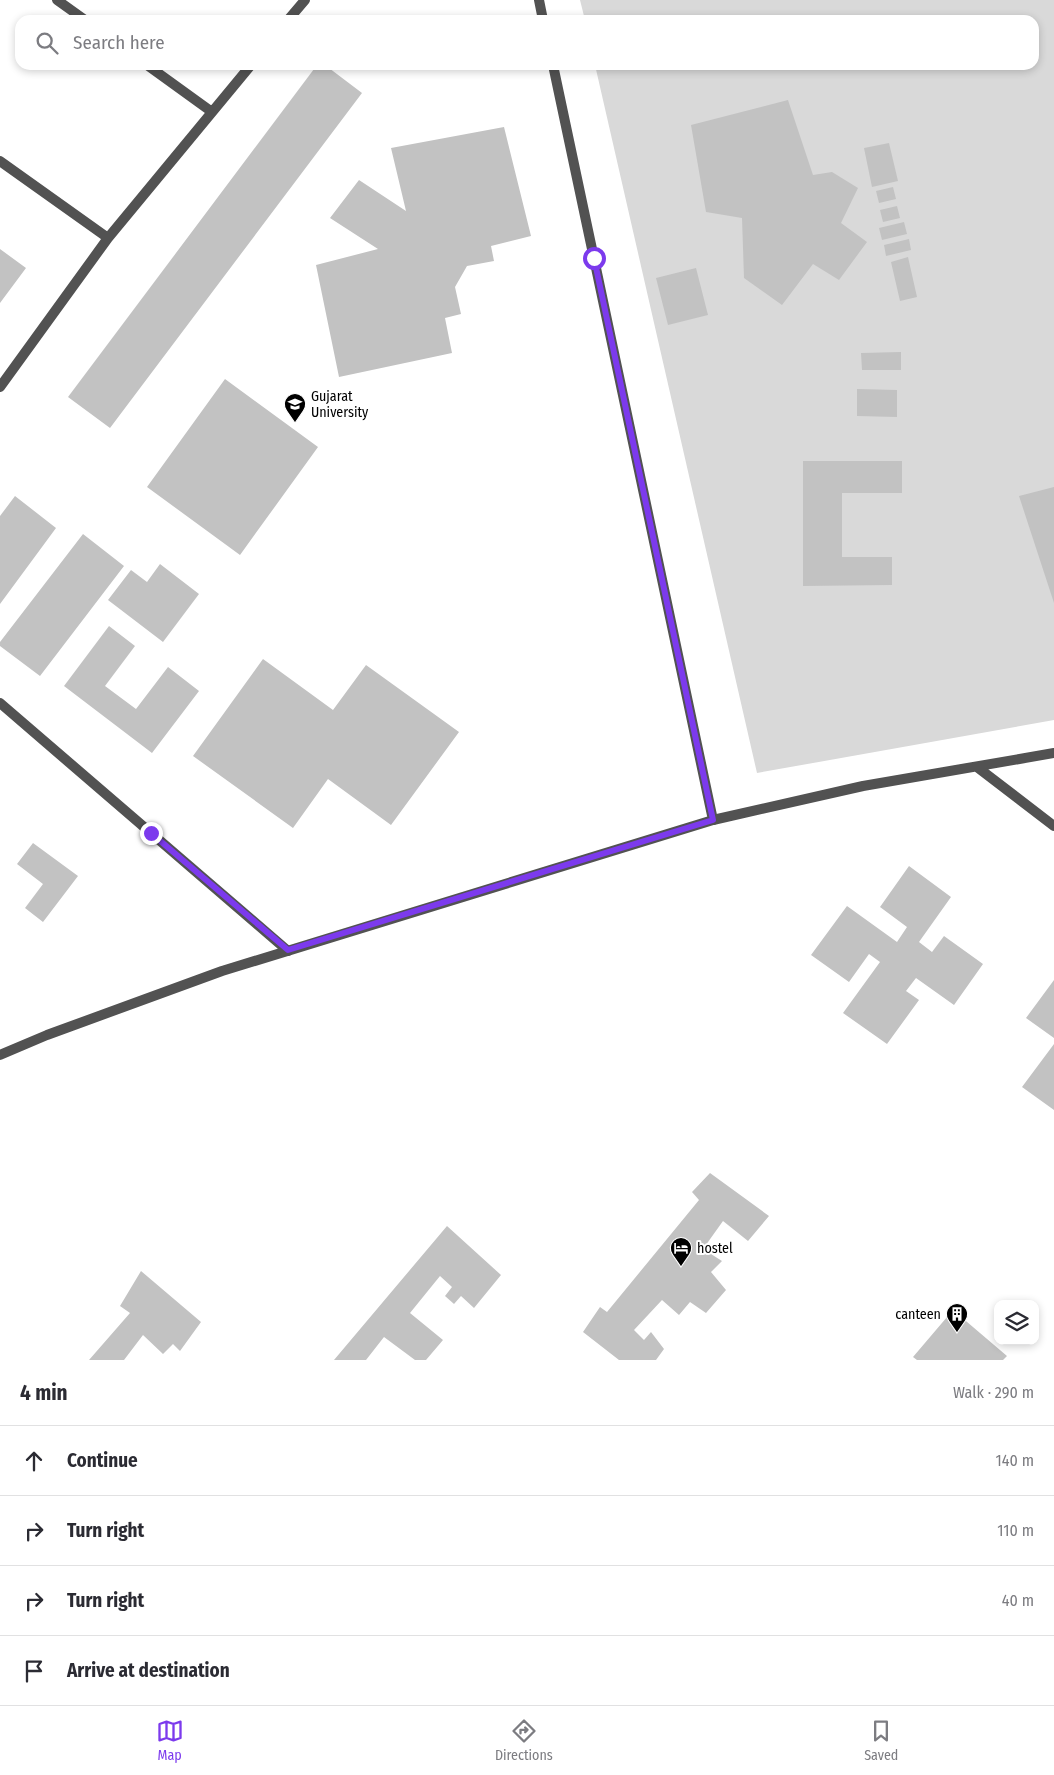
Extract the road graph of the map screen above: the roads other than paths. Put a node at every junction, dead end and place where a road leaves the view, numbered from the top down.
1 (57, 0) edge
2 (304, 0) edge
3 (539, 0) edge
4 (78, 15) edge
5 (292, 15) edge
6 (542, 15) edge
7 (154, 70) edge
8 (247, 70) edge
9 (554, 70) edge
10 (212, 112) junction
11 (0, 161) edge
12 (108, 238) junction
13 (0, 387) edge
14 (0, 703) edge
15 (1054, 753) edge
16 (977, 767) junction
17 (713, 820) junction
18 (1054, 826) edge
19 (288, 950) junction
20 (0, 1055) edge

1 - 4 street
2 - 5 street
3 - 6 street
7 - 10 street
8 - 10 street
9 - 17 street
10 - 12 street
11 - 12 street
12 - 13 street
14 - 19 street
15 - 16 street
16 - 17 street
16 - 18 street
17 - 19 street
19 - 20 street

